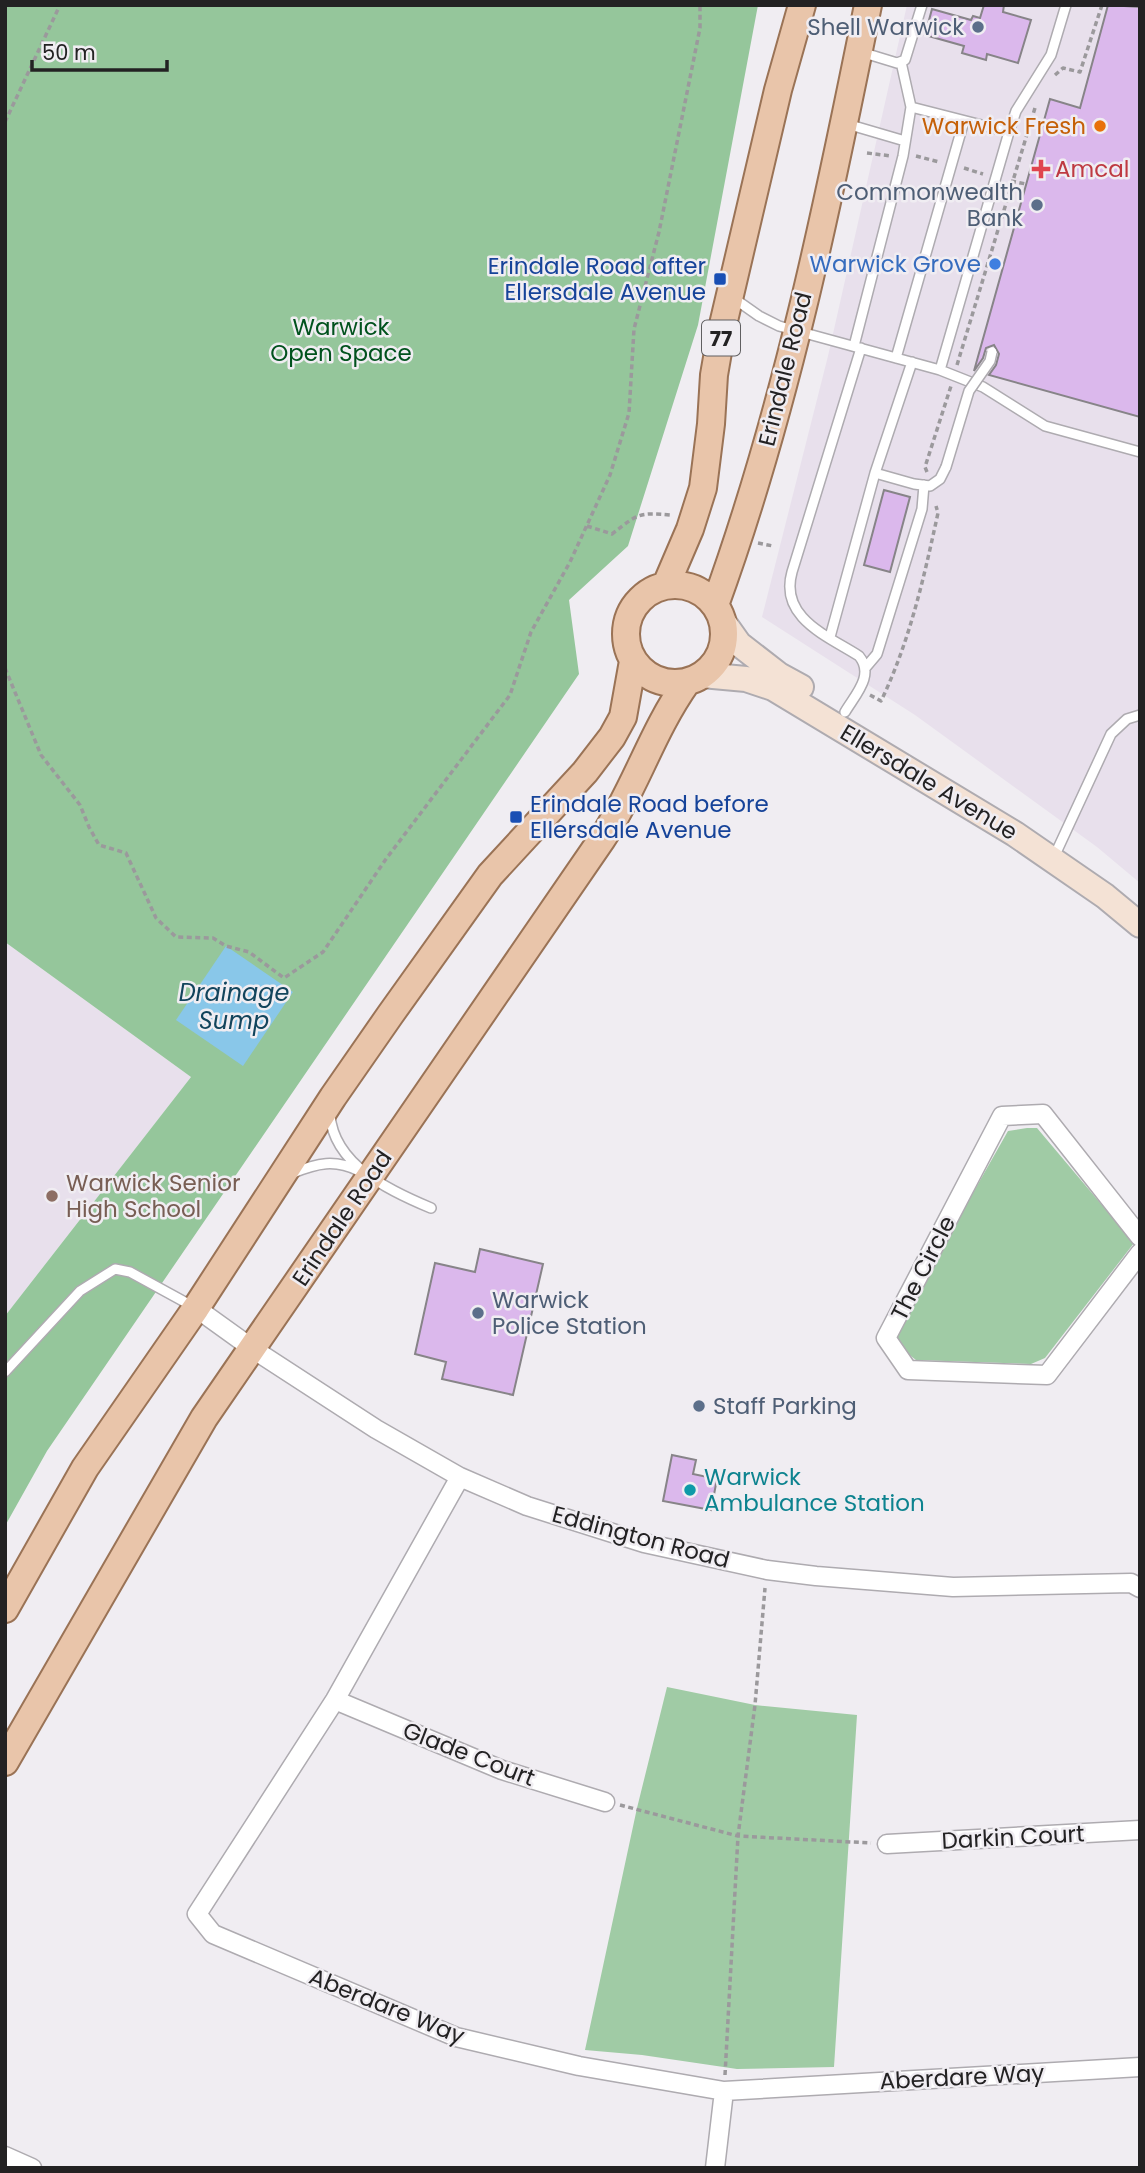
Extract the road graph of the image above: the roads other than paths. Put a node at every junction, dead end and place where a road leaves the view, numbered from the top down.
1 (868, 5) edge
2 (922, 5) edge
3 (1066, 5) edge
4 (798, 12) edge
5 (859, 51) junction
6 (901, 62) junction
7 (911, 107) junction
8 (964, 121) junction
9 (845, 123) junction
10 (1009, 132) junction
11 (905, 141) junction
12 (730, 295) junction
13 (796, 331) junction
14 (857, 347) junction
15 (992, 352) dead end
16 (896, 358) junction
17 (912, 362) junction
18 (940, 370) junction
19 (1140, 452) edge
20 (875, 473) junction
21 (927, 486) junction
22 (666, 585) junction
23 (719, 613) junction
24 (830, 637) junction
25 (633, 661) junction
26 (866, 667) junction
27 (695, 678) junction
28 (845, 712) junction
29 (1140, 715) edge
30 (1056, 852) junction
31 (1140, 906) edge
32 (1140, 925) edge
33 (333, 1097) junction
34 (370, 1176) junction
35 (281, 1178) junction
36 (431, 1208) dead end
37 (1140, 1237) edge
38 (1140, 1253) edge
39 (196, 1308) junction
40 (253, 1349) junction
41 (5, 1372) edge
42 (460, 1477) junction
43 (1140, 1588) edge
44 (5, 1609) edge
45 (335, 1700) junction
46 (5, 1762) edge
47 (605, 1802) road end
48 (1140, 1830) edge
49 (887, 1844) road end
50 (1140, 2067) edge
51 (724, 2091) junction
52 (5, 2156) edge
53 (32, 2168) edge
54 (715, 2168) edge

1 - 5 main road, Erindale Road
2 - 6 lane
3 - 10 lane
4 - 12 main road, 77
5 - 6 lane
5 - 9 main road, Erindale Road
6 - 7 lane
7 - 8 lane
7 - 11 lane
8 - 10 lane
8 - 16 lane
9 - 11 lane
9 - 13 main road, Erindale Road
10 - 18 lane
11 - 14 lane
12 - 13 lane
12 - 22 main road, 77
13 - 14 lane
13 - 23 main road, Erindale Road
14 - 16 lane
14 - 24 lane
15 - 21 lane, bridge
16 - 17 lane
17 - 18 lane
17 - 20 lane
18 - 19 lane
20 - 21 lane
20 - 24 lane
21 - 26 lane
22 - 23 main road
22 - 25 main road
23 - 27 main road, Erindale Road
23 - 28 street, Ellersdale Avenue
24 - 26 lane
25 - 27 main road
25 - 33 main road
26 - 28 lane
27 - 30 street, Ellersdale Avenue
27 - 34 main road, Erindale Road
28 - 30 street, Ellersdale Avenue
29 - 30 lane
30 - 31 street, Ellersdale Avenue
30 - 32 street, Ellersdale Avenue
33 - 34 lane
33 - 35 main road
34 - 35 lane
34 - 36 lane
34 - 40 main road, Erindale Road
35 - 39 main road
37 - 38 street, The Circle
39 - 40 street, Eddington Road
39 - 41 lane
39 - 44 main road
40 - 42 street, Eddington Road
40 - 46 main road, Erindale Road
42 - 43 street, Eddington Road
42 - 45 street, Aberdare Way
45 - 47 street, Glade Court
45 - 51 street, Aberdare Way
48 - 49 street, Darkin Court
50 - 51 street, Aberdare Way
51 - 54 street
52 - 53 street

